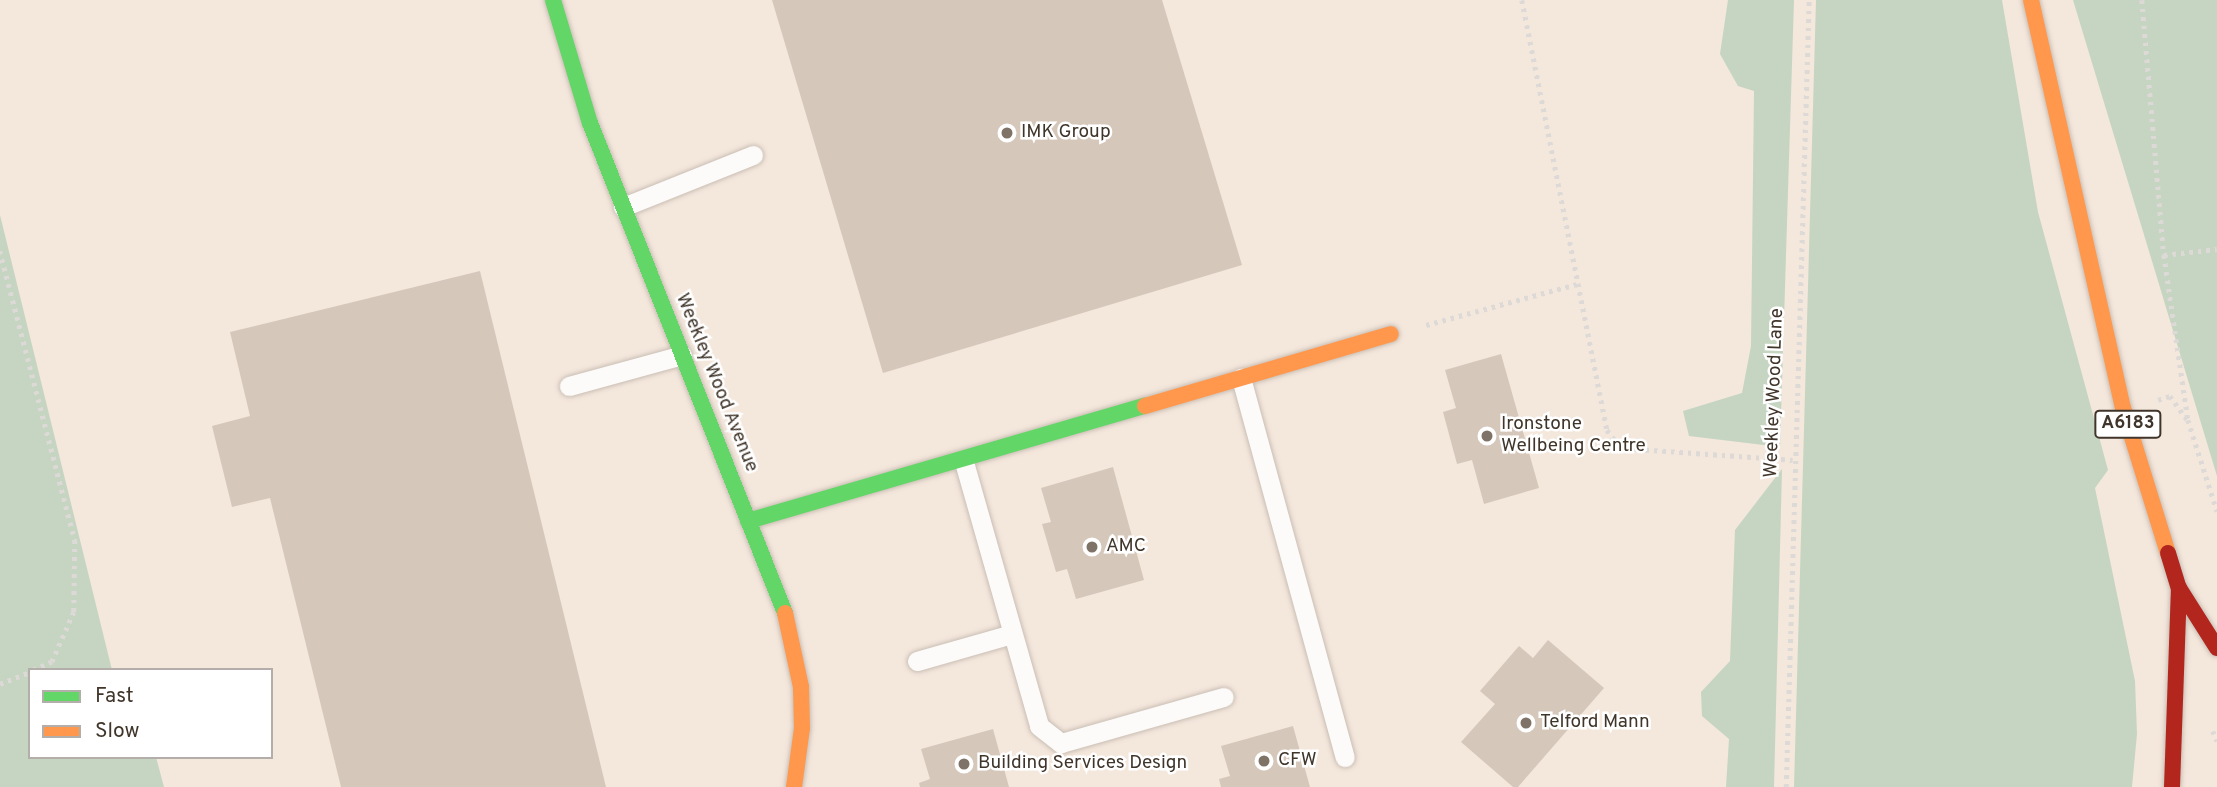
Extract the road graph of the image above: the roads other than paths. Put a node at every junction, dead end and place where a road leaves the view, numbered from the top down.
1 (554, 0) edge
2 (2031, 0) edge
3 (753, 155) dead end
4 (623, 207) junction
5 (1391, 334) road end
6 (682, 355) junction
7 (1241, 378) junction
8 (569, 386) dead end
9 (964, 462) junction
10 (748, 521) junction
11 (2179, 587) junction
12 (1012, 634) junction
13 (2217, 648) edge
14 (917, 661) dead end
15 (1224, 697) dead end
16 (1345, 757) dead end
17 (794, 787) edge
18 (2172, 787) edge

1 - 4 street, Weekley Wood Avenue
2 - 11 street, A6183
3 - 4 lane
4 - 6 street, Weekley Wood Avenue
5 - 7 street
6 - 8 lane
6 - 10 street, Weekley Wood Avenue
7 - 9 street
7 - 16 lane
9 - 10 street
9 - 12 lane
10 - 17 street, Weekley Wood Avenue
11 - 13 street, A6183
11 - 18 street, A6183
12 - 14 lane
12 - 15 lane

